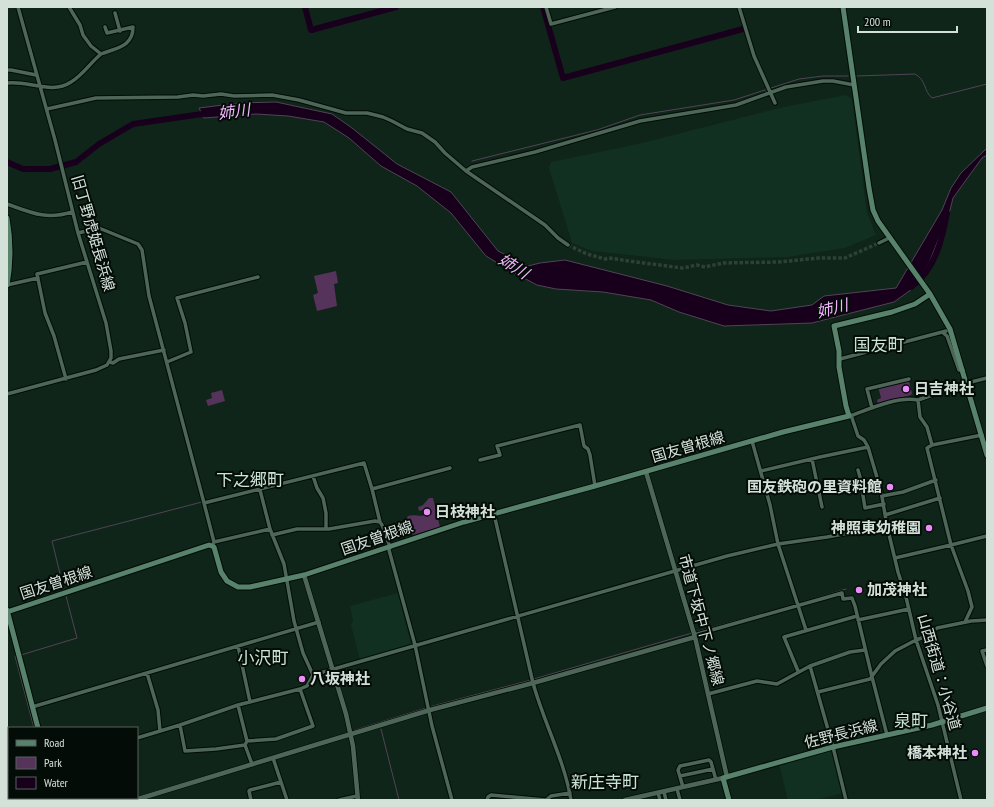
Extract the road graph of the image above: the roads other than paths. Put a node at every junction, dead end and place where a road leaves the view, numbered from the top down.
1 (18, 7) edge
2 (69, 7) edge
3 (546, 7) edge
4 (615, 7) edge
5 (739, 7) edge
6 (843, 7) edge
7 (115, 13) dead end
8 (105, 27) dead end
9 (120, 31) junction
10 (101, 54) junction
11 (7, 70) edge
12 (36, 75) junction
13 (7, 83) edge
14 (854, 85) junction
15 (40, 86) junction
16 (770, 93) junction
17 (774, 103) dead end
18 (47, 109) junction
19 (466, 170) junction
20 (7, 204) edge
21 (72, 212) junction
22 (7, 218) edge
23 (78, 233) junction
24 (890, 239) junction
25 (880, 243) tunnel mouth
26 (568, 245) tunnel mouth
27 (87, 262) junction
28 (258, 277) dead end
29 (38, 278) junction
30 (7, 285) edge
31 (928, 291) junction
32 (946, 330) dead end
33 (942, 332) junction
34 (164, 350) junction
35 (840, 359) junction
36 (110, 362) junction
37 (168, 362) junction
38 (963, 370) junction
39 (987, 378) edge
40 (66, 379) junction
41 (909, 379) dead end
42 (966, 383) junction
43 (7, 394) edge
44 (918, 400) junction
45 (872, 408) junction
46 (850, 416) junction
47 (982, 436) junction
48 (752, 441) junction
49 (932, 445) junction
50 (868, 448) junction
51 (987, 455) edge
52 (812, 459) junction
53 (480, 460) dead end
54 (450, 468) dead end
55 (858, 470) dead end
56 (646, 472) junction
57 (761, 472) junction
58 (313, 476) junction
59 (936, 480) junction
60 (595, 486) junction
61 (372, 489) junction
62 (260, 490) junction
63 (882, 496) junction
64 (940, 498) junction
65 (204, 503) junction
66 (884, 504) junction
67 (822, 507) dead end
68 (494, 514) junction
69 (885, 515) junction
70 (380, 522) junction
71 (887, 526) junction
72 (270, 529) junction
73 (326, 529) junction
74 (272, 535) junction
75 (987, 536) edge
76 (213, 544) junction
77 (778, 544) junction
78 (952, 545) junction
79 (390, 547) junction
80 (895, 558) junction
81 (675, 571) junction
82 (304, 575) junction
83 (287, 579) junction
84 (798, 606) junction
85 (909, 608) junction
86 (7, 611) edge
87 (518, 615) junction
88 (858, 618) junction
89 (987, 620) edge
90 (319, 622) junction
91 (965, 622) junction
92 (297, 629) junction
93 (806, 630) junction
94 (694, 634) junction
95 (916, 640) junction
96 (415, 645) junction
97 (238, 646) junction
98 (865, 650) junction
99 (987, 650) edge
100 (810, 666) junction
101 (987, 666) edge
102 (333, 669) junction
103 (798, 671) junction
104 (148, 673) junction
105 (313, 675) junction
106 (872, 678) junction
107 (533, 681) junction
108 (300, 689) junction
109 (818, 692) junction
110 (708, 694) junction
111 (250, 702) junction
112 (238, 705) junction
113 (32, 707) junction
114 (987, 708) edge
115 (430, 710) junction
116 (942, 722) junction
117 (180, 725) junction
118 (38, 727) edge
119 (160, 731) junction
120 (351, 734) junction
121 (887, 735) junction
122 (138, 738) edge
123 (247, 741) junction
124 (245, 745) junction
125 (833, 747) junction
126 (273, 758) junction
127 (252, 764) junction
128 (713, 769) junction
129 (680, 776) junction
130 (725, 778) junction
131 (716, 780) junction
132 (281, 782) junction
133 (683, 787) junction
134 (677, 789) junction
135 (664, 792) junction
136 (570, 793) junction
137 (658, 793) junction
138 (358, 798) edge
139 (136, 800) edge
140 (252, 800) edge
141 (287, 800) edge
142 (339, 800) edge
143 (452, 800) edge
144 (487, 800) edge
145 (545, 800) edge
146 (571, 800) edge
147 (628, 800) edge
148 (660, 800) edge
149 (666, 800) edge
150 (680, 800) edge
151 (729, 800) edge
152 (846, 800) edge
153 (961, 800) edge

1 - 12 street, 旧丁野虎姫長浜線
2 - 10 street
3 - 4 street
5 - 16 street
6 - 14 main road
7 - 9 street
8 - 9 street
9 - 10 street
10 - 15 street
11 - 12 street
12 - 15 street, 旧丁野虎姫長浜線
13 - 15 street
14 - 16 street
14 - 24 main road
15 - 18 street, 旧丁野虎姫長浜線
16 - 17 street
16 - 19 street
18 - 19 street
18 - 21 street, 旧丁野虎姫長浜線
19 - 26 street
20 - 21 street
21 - 23 street, 旧丁野虎姫長浜線
22 - 30 main road
23 - 27 street, 旧丁野虎姫長浜線
23 - 34 street
24 - 25 street
24 - 31 main road
27 - 29 street
27 - 36 street, 旧丁野虎姫長浜線
28 - 37 street
29 - 30 street
29 - 40 street
31 - 35 main road
31 - 38 main road
32 - 33 street
33 - 35 street
33 - 38 street
34 - 36 street
34 - 37 street
35 - 46 main road
36 - 40 street
37 - 65 street
38 - 42 main road
39 - 42 street
40 - 43 street
41 - 45 street
42 - 44 street
42 - 47 main road
44 - 45 street
44 - 49 street
45 - 46 street
46 - 48 main road, 国友曽根線
46 - 50 street, 山西街道：小谷道
47 - 49 street
47 - 51 main road
48 - 56 main road, 国友曽根線
48 - 57 street
49 - 59 street
50 - 52 street
50 - 63 street, 山西街道：小谷道
52 - 57 street
52 - 67 street
53 - 60 street
54 - 61 street
55 - 66 street
56 - 60 main road, 国友曽根線
56 - 81 street, 市道下坂中下ノ郷線
57 - 77 street
58 - 61 street
58 - 62 street
58 - 73 street
59 - 63 street
59 - 64 street
60 - 68 main road, 国友曽根線
61 - 70 street
62 - 65 street
62 - 72 street
63 - 66 street, 山西街道：小谷道
64 - 69 street
64 - 78 street
65 - 76 street
66 - 69 street, 山西街道：小谷道
68 - 79 main road, 国友曽根線
68 - 87 street
69 - 71 street, 山西街道：小谷道
70 - 73 street
70 - 79 street
71 - 77 street
71 - 80 street, 山西街道：小谷道
72 - 74 street
72 - 76 street
73 - 74 street
74 - 83 street
75 - 78 street
76 - 83 main road, 国友曽根線
76 - 86 main road, 国友曽根線
77 - 81 street
77 - 84 street
78 - 80 street
78 - 91 street
79 - 82 main road, 国友曽根線
79 - 96 street
80 - 85 street, 山西街道：小谷道
81 - 87 street
81 - 94 street, 市道下坂中下ノ郷線
82 - 83 main road, 国友曽根線
82 - 90 street
83 - 92 street
84 - 88 street
84 - 93 street
84 - 94 street
85 - 88 street
85 - 95 street, 山西街道：小谷道
86 - 113 main road
87 - 96 street
87 - 107 street
88 - 93 street
88 - 98 street
89 - 91 street
90 - 92 street
90 - 102 street
91 - 95 street
92 - 97 street
92 - 105 street
93 - 103 street
94 - 107 street
94 - 110 street, 市道下坂中下ノ郷線
95 - 106 street
95 - 116 street, 山西街道：小谷道
96 - 102 street
96 - 115 street
97 - 104 street
97 - 111 street
98 - 100 street
98 - 106 street
99 - 101 street
100 - 103 street
100 - 109 street
102 - 105 street
102 - 120 street
103 - 110 street
104 - 113 street
104 - 119 street
105 - 108 street
106 - 109 street
106 - 121 street
107 - 115 street
107 - 136 street
108 - 111 street
108 - 123 street
109 - 125 street
110 - 130 street, 市道下坂中下ノ郷線
111 - 112 street
112 - 117 street
112 - 123 street
113 - 118 main road
114 - 116 main road, 佐野長浜線
115 - 120 street
115 - 143 street
116 - 121 main road, 佐野長浜線
116 - 153 street, 山西街道：小谷道
117 - 119 street
117 - 124 street
119 - 122 street
120 - 126 street
120 - 138 street
121 - 125 main road, 佐野長浜線
123 - 124 street
124 - 127 street
125 - 130 main road, 佐野長浜線
125 - 152 street
126 - 127 street
126 - 132 street
127 - 139 street
128 - 129 street
128 - 129 street
128 - 131 street
129 - 133 street
130 - 131 street
130 - 151 main road
131 - 133 street
132 - 140 street
132 - 141 street
133 - 134 street
134 - 135 street
134 - 150 street
135 - 137 street
135 - 149 street
136 - 145 street
136 - 146 street
137 - 147 street
137 - 148 street
138 - 142 street
144 - 145 street

